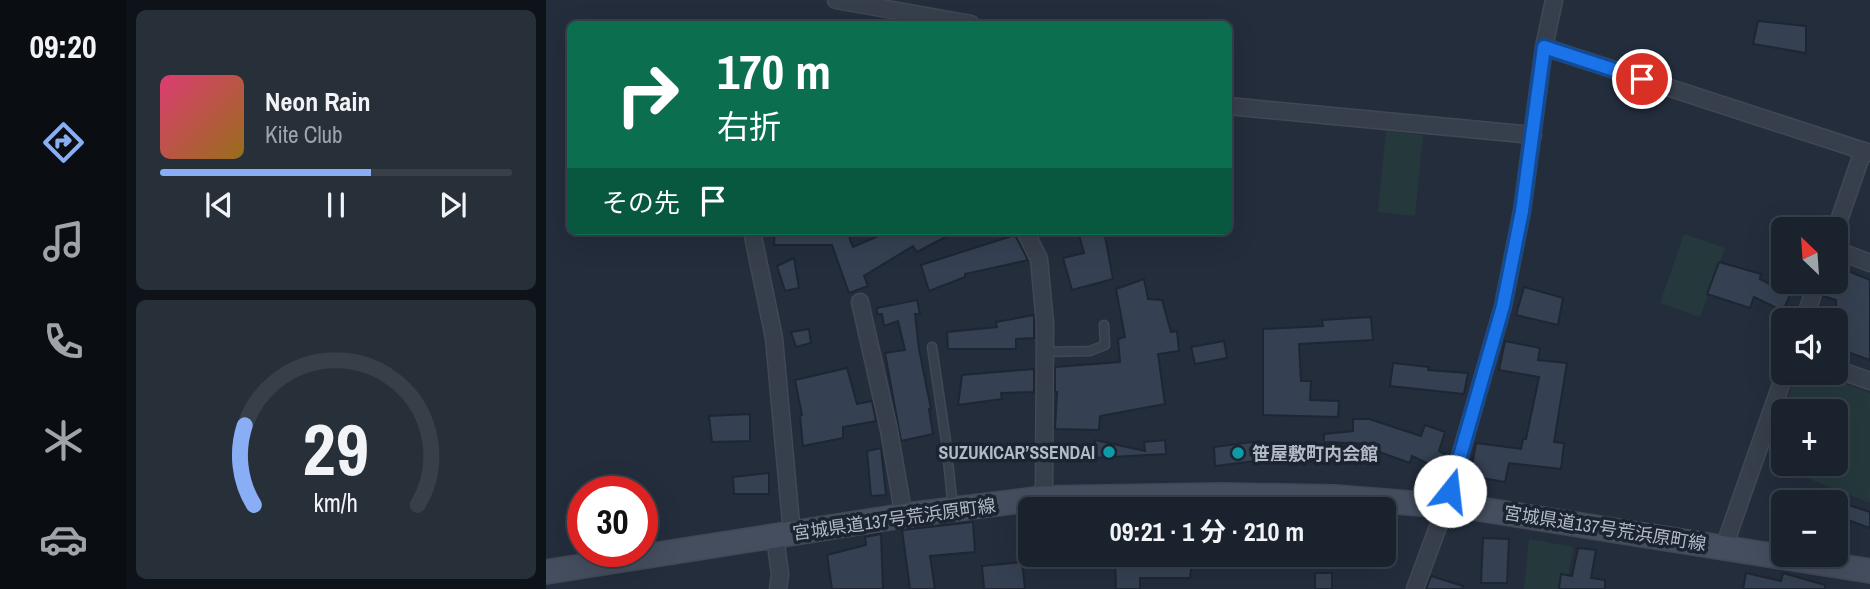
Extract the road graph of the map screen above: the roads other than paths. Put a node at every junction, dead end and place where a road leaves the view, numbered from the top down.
1 (836, 0) edge
2 (1554, 0) edge
3 (954, 21) edge
4 (1544, 47) junction
5 (1232, 106) edge
6 (1533, 135) junction
7 (1867, 152) edge
8 (1841, 217) edge
9 (753, 235) edge
10 (1027, 235) edge
11 (1848, 255) edge
12 (1870, 263) edge
13 (860, 302) dead end
14 (1104, 325) dead end
15 (932, 346) dead end
16 (1045, 352) junction
17 (1848, 373) edge
18 (1870, 380) edge
19 (1781, 385) edge
20 (1044, 497) edge
21 (1104, 497) edge
22 (1335, 497) edge
23 (952, 499) dead end
24 (1018, 501) edge
25 (1396, 501) edge
26 (1446, 505) junction
27 (902, 506) dead end
28 (784, 535) junction
29 (1724, 547) junction
30 (1870, 571) edge
31 (546, 572) edge
32 (778, 589) edge
33 (1415, 589) edge

1 - 3 street
2 - 4 street
4 - 6 street
4 - 7 street
5 - 6 street
6 - 26 street
7 - 8 street
9 - 28 street
10 - 16 street
11 - 12 street
13 - 27 street
14 - 16 lane
15 - 23 lane
16 - 20 street
17 - 18 street
19 - 29 street
21 - 22 main road, 宮城県道137号荒浜原町線
24 - 28 main road, 宮城県道137号荒浜原町線
25 - 26 main road, 宮城県道137号荒浜原町線
26 - 29 main road, 宮城県道137号荒浜原町線
26 - 33 street
28 - 31 main road, 宮城県道137号荒浜原町線
28 - 32 street
29 - 30 main road, 宮城県道137号荒浜原町線

